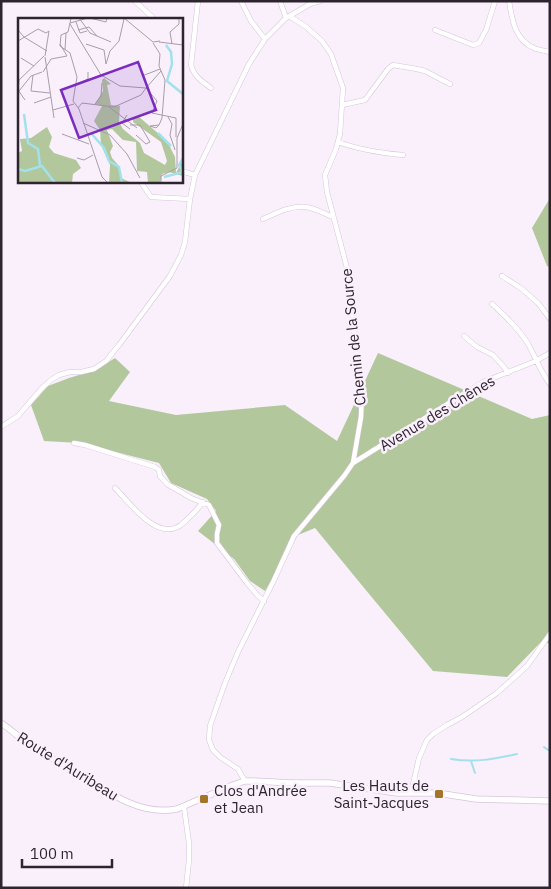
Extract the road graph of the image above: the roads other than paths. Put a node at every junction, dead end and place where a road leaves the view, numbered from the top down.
1 (135, 1) edge
2 (198, 1) edge
3 (241, 1) edge
4 (280, 1) edge
5 (320, 1) edge
6 (495, 1) edge
7 (509, 1) edge
8 (152, 17) dead end
9 (287, 17) junction
10 (435, 30) dead end
11 (265, 39) junction
12 (550, 52) edge
13 (450, 84) dead end
14 (211, 88) dead end
15 (342, 105) junction
16 (338, 142) junction
17 (403, 155) dead end
18 (182, 172) edge
19 (194, 175) junction
20 (141, 182) edge
21 (190, 199) junction
22 (333, 218) junction
23 (263, 219) dead end
24 (502, 276) dead end
25 (492, 304) dead end
26 (550, 318) edge
27 (464, 336) dead end
28 (550, 353) edge
29 (536, 361) junction
30 (508, 373) junction
31 (550, 384) edge
32 (1, 427) edge
33 (74, 444) dead end
34 (353, 463) junction
35 (115, 488) dead end
36 (203, 502) junction
37 (264, 601) junction
38 (550, 634) edge
39 (1, 723) edge
40 (244, 781) junction
41 (412, 793) junction
42 (550, 801) edge
43 (184, 807) junction
44 (186, 888) edge

1 - 8 street
2 - 14 street
3 - 11 street
4 - 9 street
5 - 9 street
6 - 10 street
7 - 12 street
9 - 11 street
9 - 15 street, Chemin de la Source
11 - 19 street
13 - 15 street
15 - 16 street, Chemin de la Source
16 - 17 street
16 - 22 street, Chemin de la Source
18 - 19 street
19 - 21 street
20 - 21 street
21 - 32 street
22 - 23 street
22 - 34 street, Chemin de la Source
24 - 26 street
25 - 29 street
27 - 30 street
28 - 29 street, Avenue des Chênes
29 - 30 street, Avenue des Chênes
29 - 31 street
30 - 34 street, Avenue des Chênes
33 - 36 street
34 - 37 street, Chemin de la Source
35 - 36 street
36 - 37 street
37 - 40 street, Chemin de la Source
38 - 41 street
39 - 43 street, Route d'Auribeau
40 - 41 street, Route d'Auribeau
40 - 43 street, Route d'Auribeau
41 - 42 street, Route d'Auribeau
43 - 44 street

